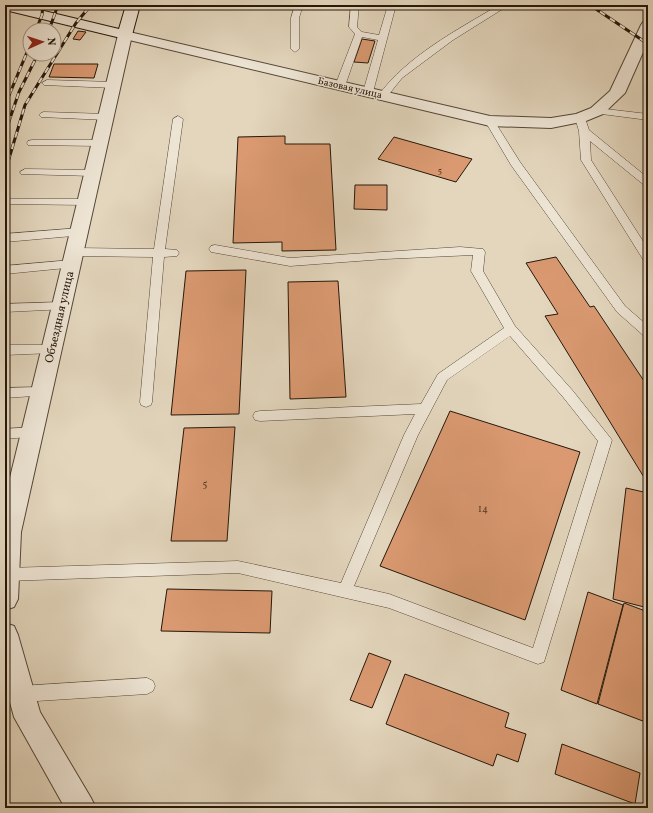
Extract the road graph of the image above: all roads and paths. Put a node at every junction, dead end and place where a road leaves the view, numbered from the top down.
1 (133, 5) edge
2 (299, 5) edge
3 (355, 5) edge
4 (392, 5) edge
5 (505, 5) edge
6 (5, 6) edge
7 (648, 26) edge
8 (359, 34) junction
9 (126, 36) junction
10 (383, 38) junction
11 (295, 49) dead end
12 (47, 83) dead end
13 (114, 85) junction
14 (340, 86) junction
15 (375, 94) junction
16 (597, 111) junction
17 (44, 115) dead end
18 (107, 116) junction
19 (648, 117) edge
20 (178, 120) dead end
21 (490, 121) junction
22 (582, 125) junction
23 (32, 143) dead end
24 (100, 143) junction
25 (25, 172) dead end
26 (94, 173) junction
27 (648, 183) edge
28 (9, 202) dead end
29 (87, 202) junction
30 (80, 232) junction
31 (5, 238) edge
32 (215, 249) dead end
33 (159, 253) junction
34 (173, 253) dead end
35 (73, 258) junction
36 (648, 258) edge
37 (5, 270) edge
38 (62, 306) junction
39 (5, 308) edge
40 (511, 329) junction
41 (648, 333) edge
42 (52, 349) junction
43 (5, 350) edge
44 (42, 392) junction
45 (5, 393) edge
46 (146, 402) dead end
47 (425, 409) junction
48 (260, 416) dead end
49 (33, 432) junction
50 (5, 434) edge
51 (13, 482) edge
52 (7, 575) junction
53 (344, 591) junction
54 (5, 599) edge
55 (5, 635) edge
56 (147, 686) dead end
57 (22, 694) junction
58 (82, 808) edge

1 - 9 street, Объездная улица
2 - 11 lane
3 - 8 lane
4 - 10 lane
5 - 15 lane
6 - 9 street, Базовая улица
7 - 16 street, Базовая улица
8 - 10 lane
8 - 14 lane
9 - 13 street, Объездная улица
9 - 14 street, Базовая улица
10 - 15 lane
12 - 13 lane
13 - 18 street, Объездная улица
14 - 15 street, Базовая улица
15 - 21 street, Базовая улица
16 - 19 lane
16 - 22 street, Базовая улица
17 - 18 lane
18 - 24 street, Объездная улица
20 - 33 lane
21 - 22 street, Базовая улица
21 - 41 lane
22 - 27 lane
22 - 36 lane
23 - 24 lane
24 - 26 street, Объездная улица
25 - 26 lane
26 - 29 street, Объездная улица
28 - 29 lane
29 - 30 street, Объездная улица
30 - 31 lane
30 - 35 street, Объездная улица
32 - 40 lane
33 - 34 lane
33 - 35 lane
33 - 46 lane
35 - 37 lane
35 - 38 street, Объездная улица
38 - 39 lane
38 - 42 street, Объездная улица
40 - 47 lane
40 - 53 lane
42 - 43 lane
42 - 44 street, Объездная улица
44 - 45 lane
44 - 49 street, Объездная улица
47 - 48 lane
47 - 53 lane
49 - 50 lane
49 - 51 street, Объездная улица
51 - 52 street, Объездная улица
52 - 53 lane
52 - 54 street, Объездная улица
55 - 57 street
56 - 57 lane
57 - 58 street

